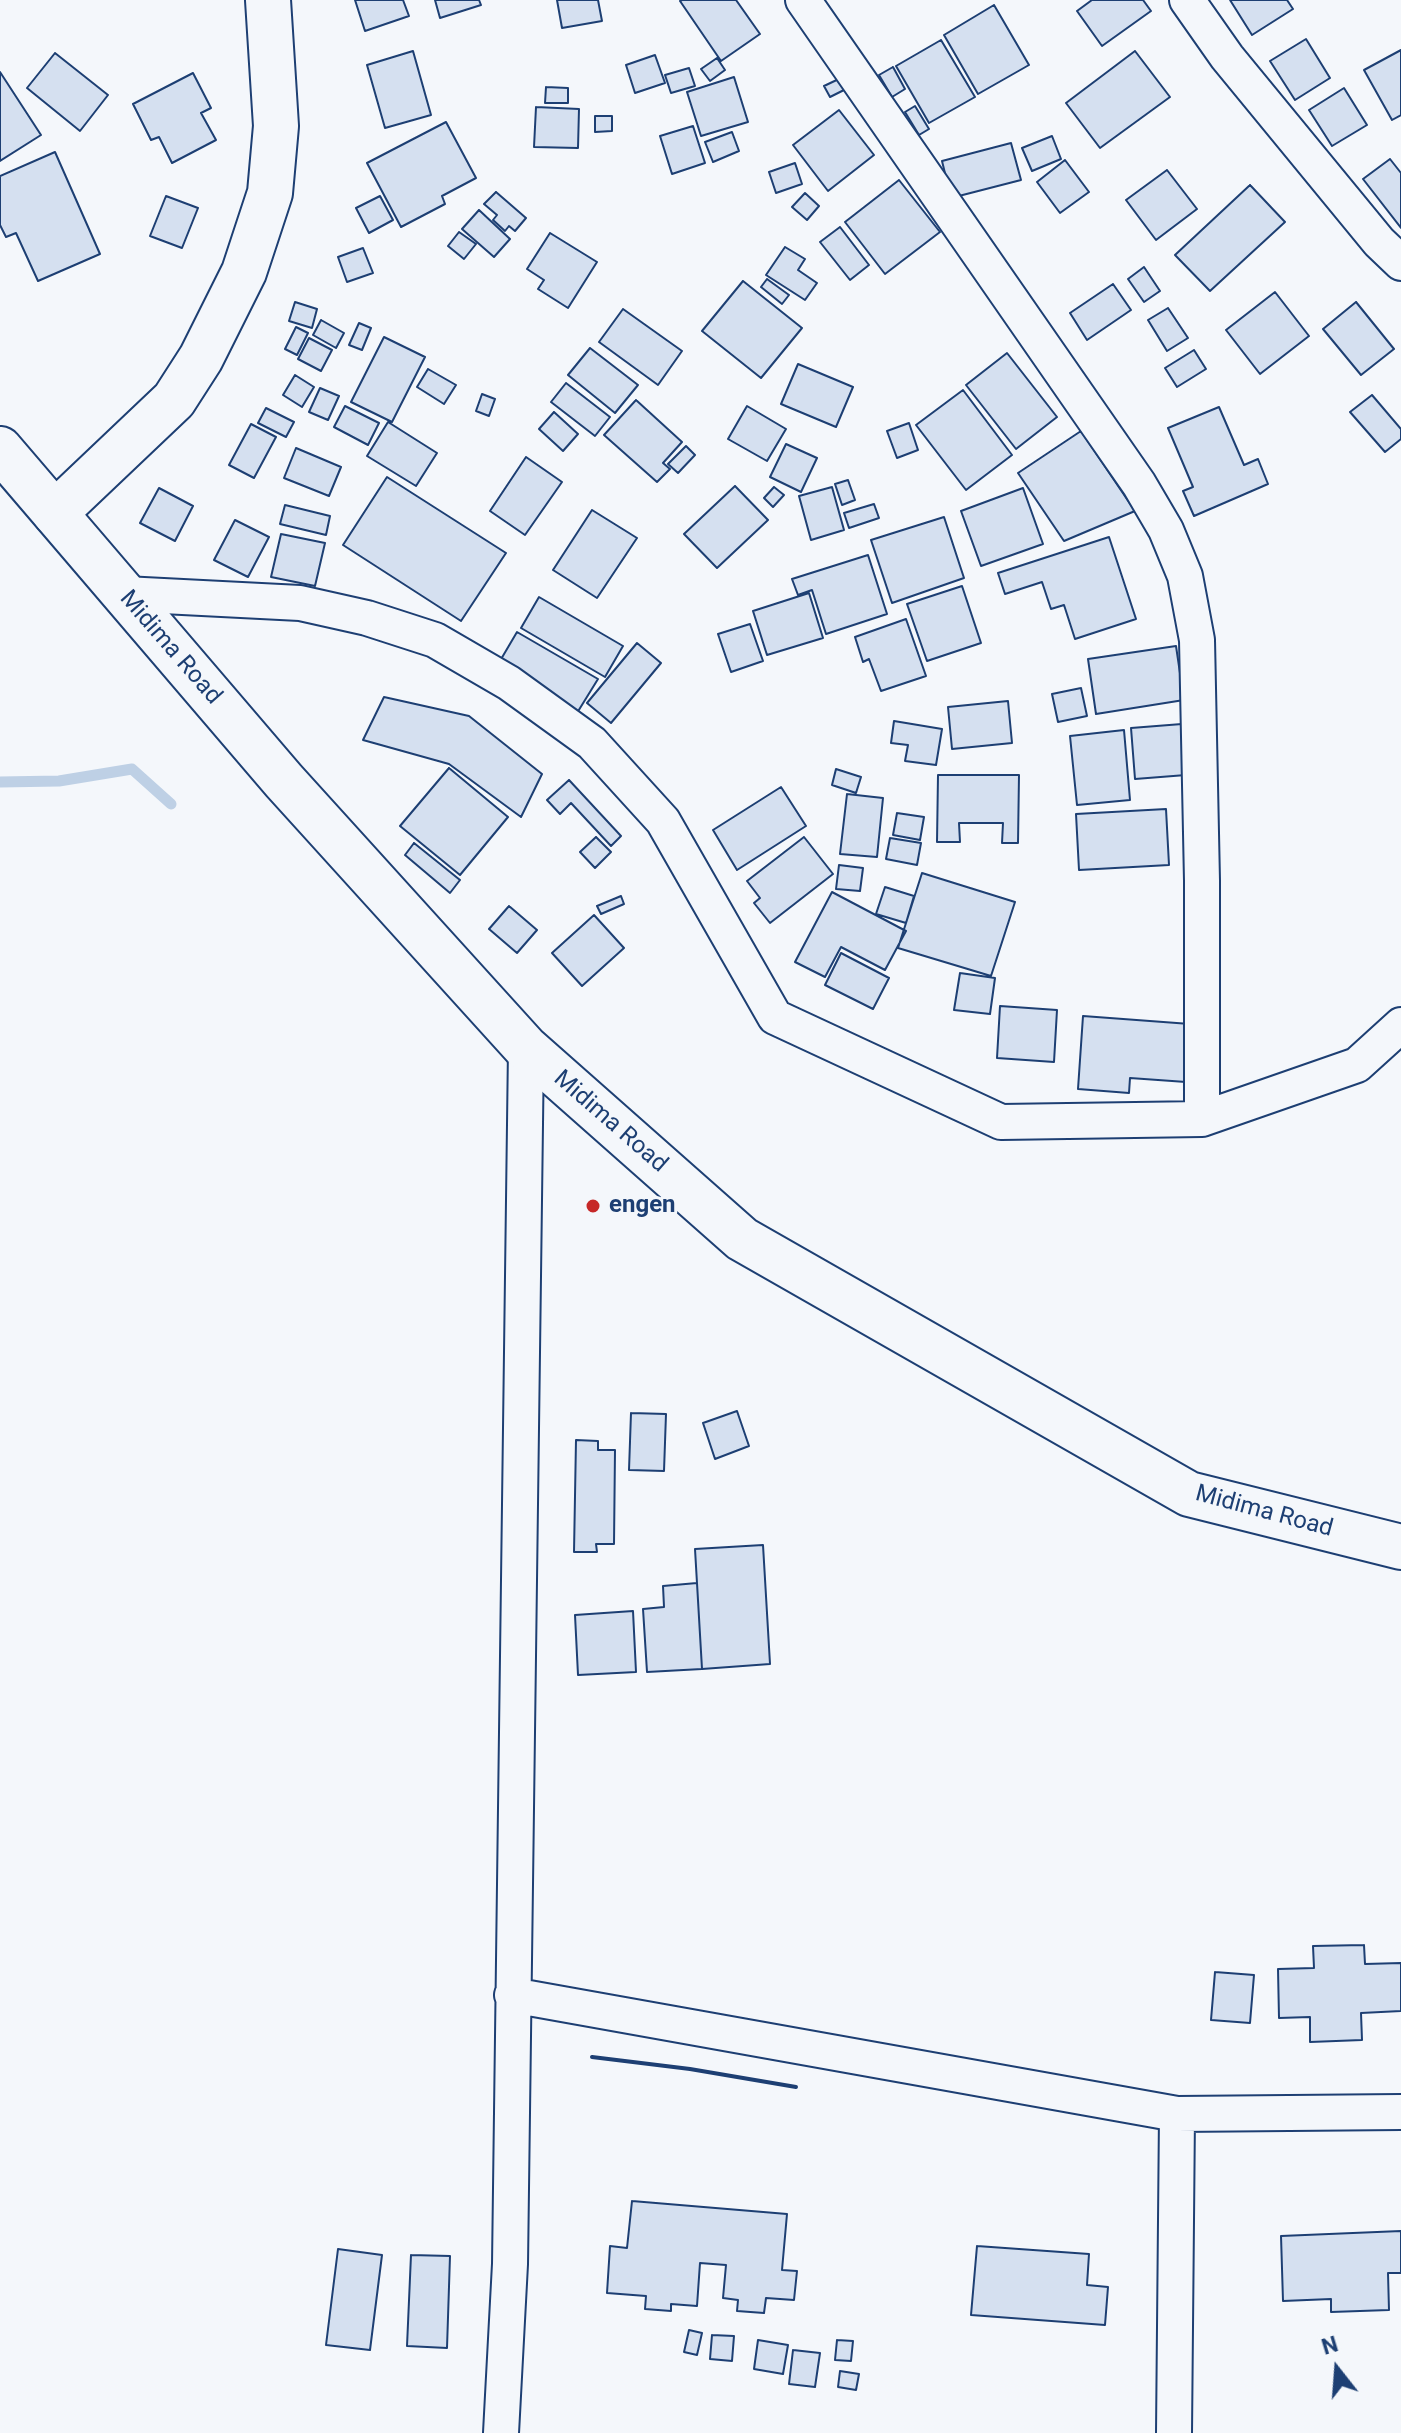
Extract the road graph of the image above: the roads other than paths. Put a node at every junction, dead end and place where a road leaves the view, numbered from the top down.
1 (268, 0) edge
2 (803, 0) edge
3 (1187, 0) edge
4 (1401, 263) edge
5 (0, 449) edge
6 (55, 513) junction
7 (124, 594) junction
8 (1401, 1025) edge
9 (526, 1048) junction
10 (1202, 1119) junction
11 (1401, 1547) edge
12 (512, 1995) junction
13 (1401, 2112) edge
14 (1177, 2114) junction
15 (501, 2433) edge
16 (1174, 2433) edge

1 - 6 main road
2 - 10 street
3 - 4 street
5 - 6 main road, Midima Road
6 - 7 main road, Midima Road
7 - 9 main road, Midima Road
7 - 10 street
8 - 10 street
9 - 11 main road, Midima Road
9 - 12 street
12 - 14 street
12 - 15 street
13 - 14 street
14 - 16 street

